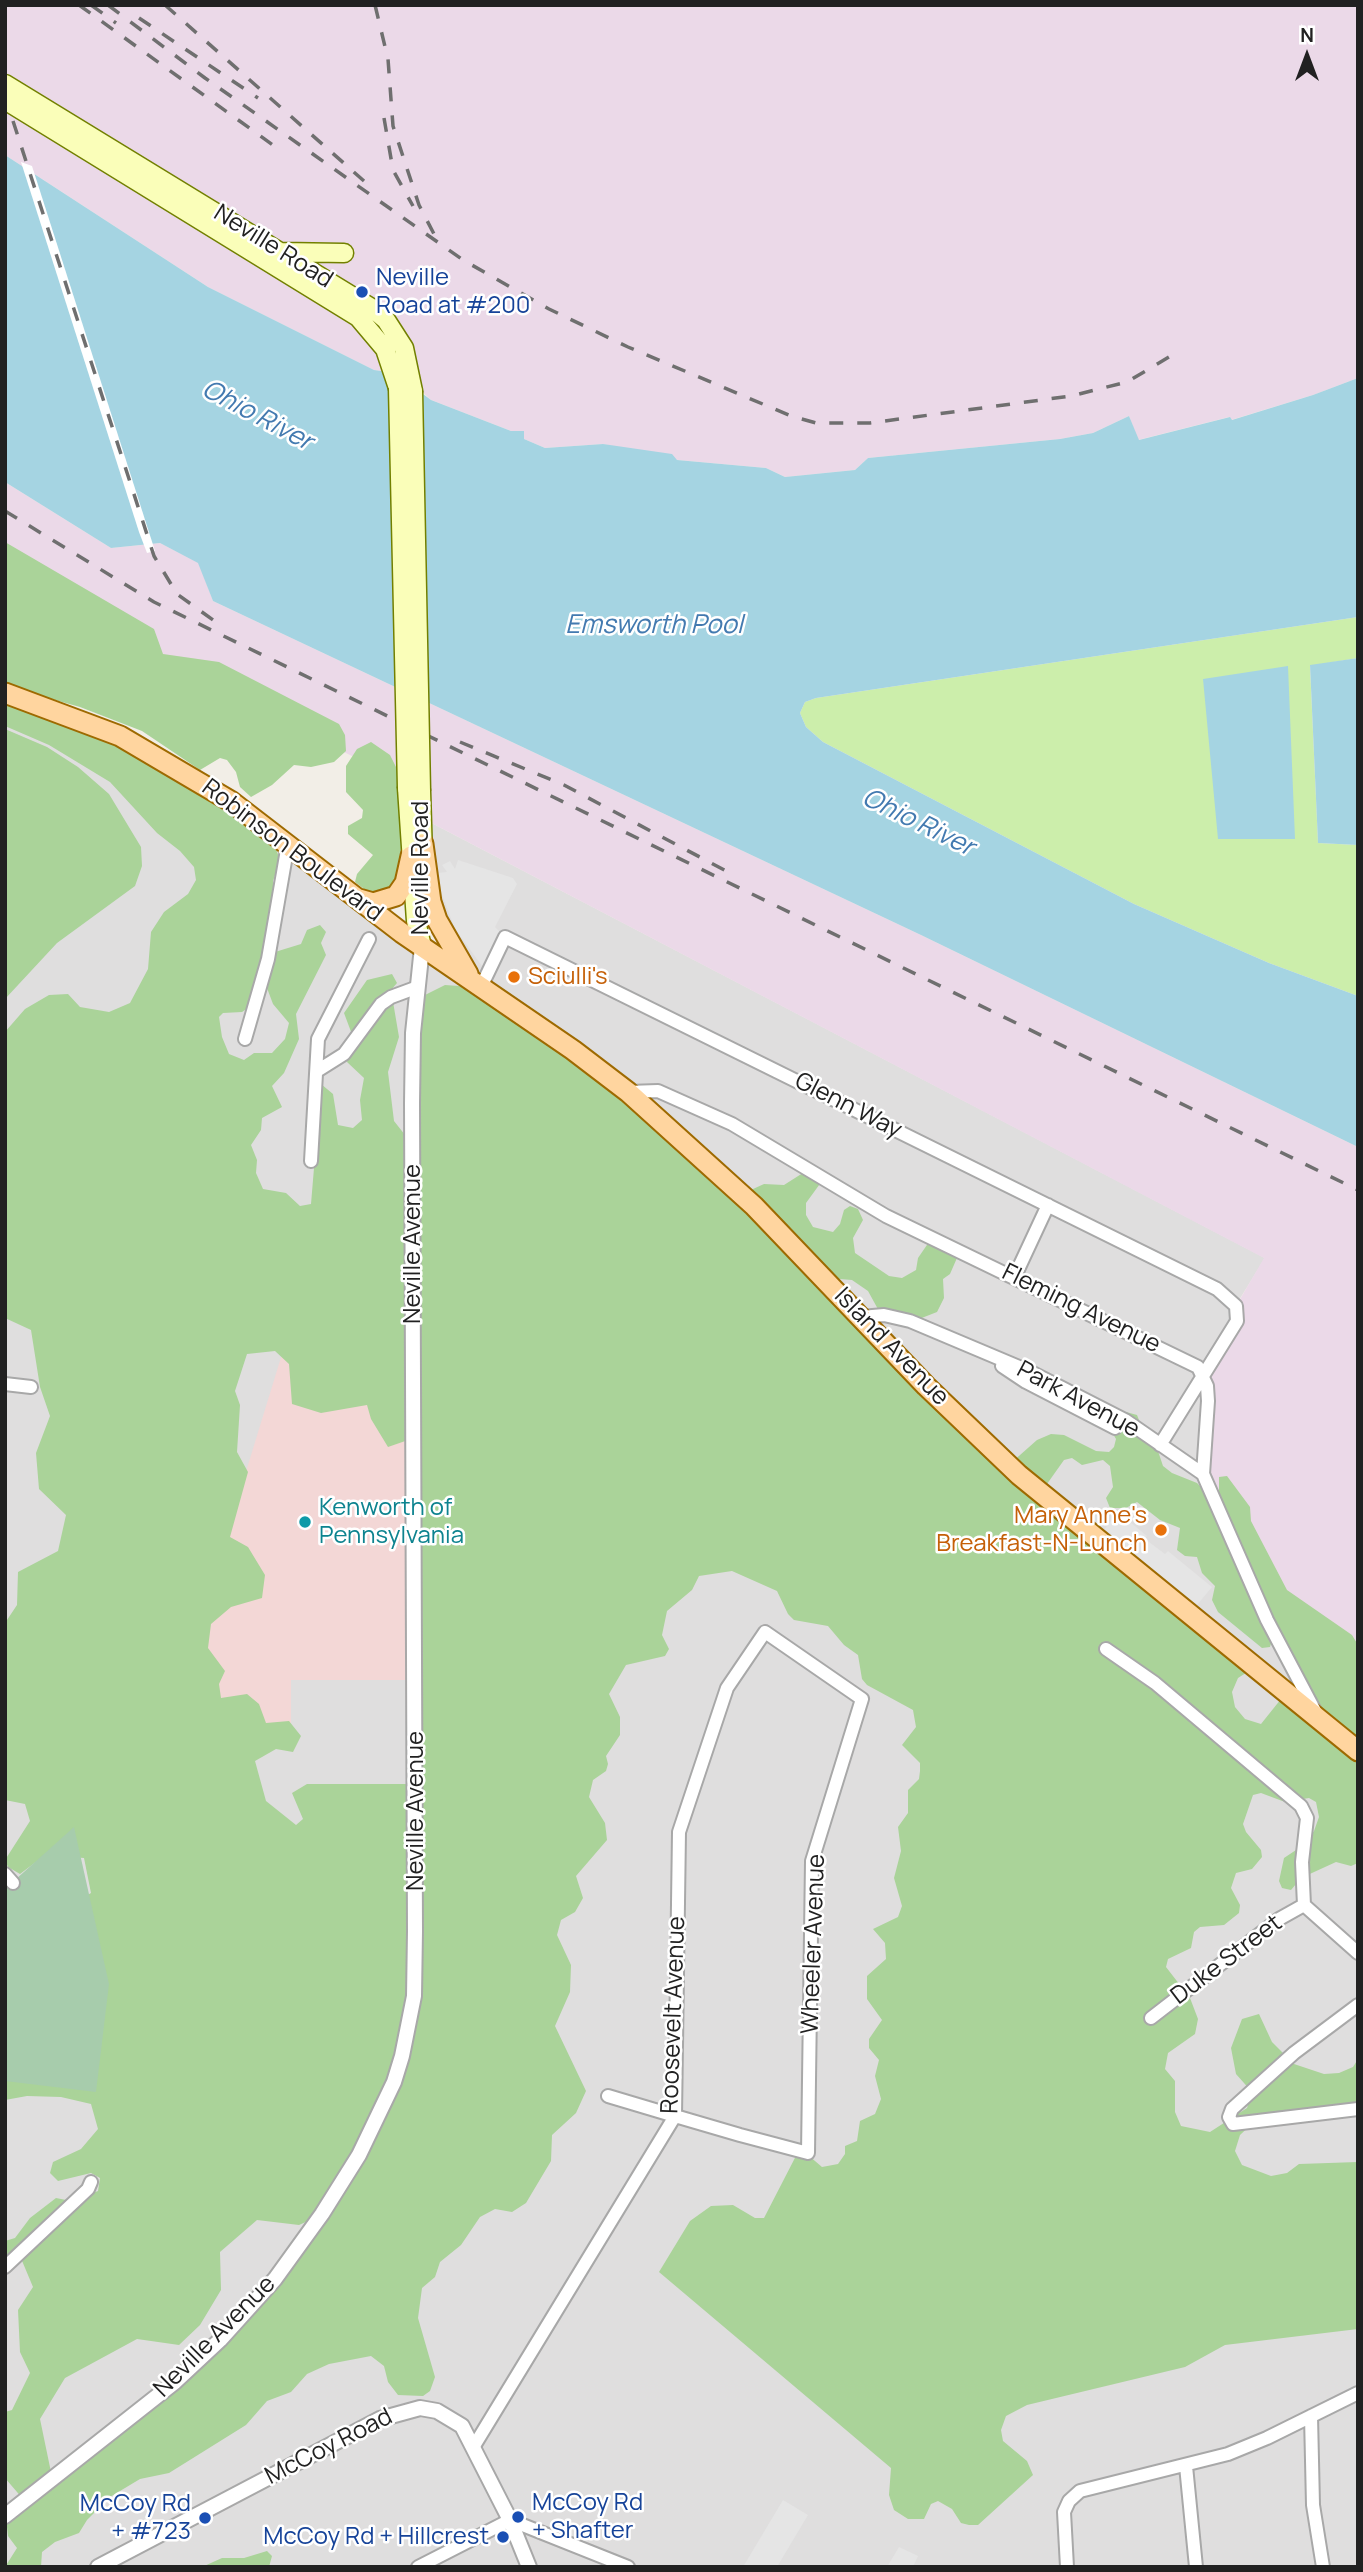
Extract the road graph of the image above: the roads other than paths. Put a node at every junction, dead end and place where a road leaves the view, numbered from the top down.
1 (5, 84) edge
2 (5, 100) edge
3 (281, 252) junction
4 (344, 253) dead end
5 (406, 389) junction
6 (5, 693) edge
7 (288, 844) junction
8 (417, 850) junction
9 (349, 894) junction
10 (369, 939) dead end
11 (422, 947) junction
12 (477, 984) junction
13 (418, 987) junction
14 (245, 1039) dead end
15 (317, 1071) junction
16 (628, 1092) junction
17 (311, 1161) dead end
18 (1048, 1205) junction
19 (1014, 1278) junction
20 (862, 1317) junction
21 (984, 1354) junction
22 (1202, 1373) junction
23 (5, 1384) edge
24 (31, 1387) dead end
25 (1115, 1428) dead end
26 (1160, 1445) junction
27 (1203, 1474) junction
28 (1106, 1650) dead end
29 (862, 1699) joint
30 (1316, 1715) junction
31 (1358, 1751) edge
32 (1304, 1905) junction
33 (1356, 1948) edge
34 (1358, 2005) edge
35 (1151, 2018) dead end
36 (608, 2096) dead end
37 (1358, 2109) edge
38 (675, 2116) junction
39 (91, 2182) dead end
40 (5, 2267) edge
41 (1358, 2393) edge
42 (1311, 2416) junction
43 (474, 2446) junction
44 (1186, 2466) junction
45 (5, 2516) edge
46 (510, 2520) junction
47 (98, 2567) edge
48 (418, 2567) edge
49 (529, 2567) edge
50 (628, 2567) edge
51 (1067, 2567) edge
52 (1196, 2567) edge
53 (1323, 2567) edge

1 - 3 main road, Neville Road
2 - 5 main road, Neville Road
3 - 4 main road
3 - 5 main road, Neville Road
5 - 8 main road, Neville Road, bridge
6 - 7 main road, Robinson Boulevard
7 - 9 main road, Robinson Boulevard
7 - 14 street
8 - 9 main road
8 - 11 main road, Neville Road
8 - 12 main road
9 - 11 main road, Robinson Boulevard
10 - 15 street
11 - 12 main road, Island Avenue
11 - 13 street, Neville Avenue
12 - 16 main road, Island Avenue
12 - 18 street, Glenn Way
13 - 15 street
13 - 45 street, Neville Avenue
15 - 17 street
16 - 19 street, Fleming Avenue
16 - 20 main road, Island Avenue
18 - 19 street
18 - 22 street, Glenn Way
19 - 22 street, Fleming Avenue
20 - 21 street, Park Avenue
20 - 30 main road, Island Avenue
21 - 25 street, Park Avenue
21 - 26 street, Park Avenue
22 - 26 street
22 - 27 street
23 - 24 street
26 - 27 street, Park Avenue
27 - 30 street
28 - 32 street
29 - 38 street, Wheeler Avenue
29 - 38 street, Roosevelt Avenue
30 - 31 main road, Island Avenue
32 - 33 street
32 - 35 street, Duke Street
34 - 37 street
36 - 38 street
38 - 43 street, Roosevelt Avenue
39 - 40 street
41 - 42 street
42 - 44 street
42 - 53 street
43 - 46 street, McCoy Road
43 - 47 street, McCoy Road
44 - 51 street
44 - 52 street
46 - 48 street
46 - 49 street, McCoy Road
46 - 50 street

